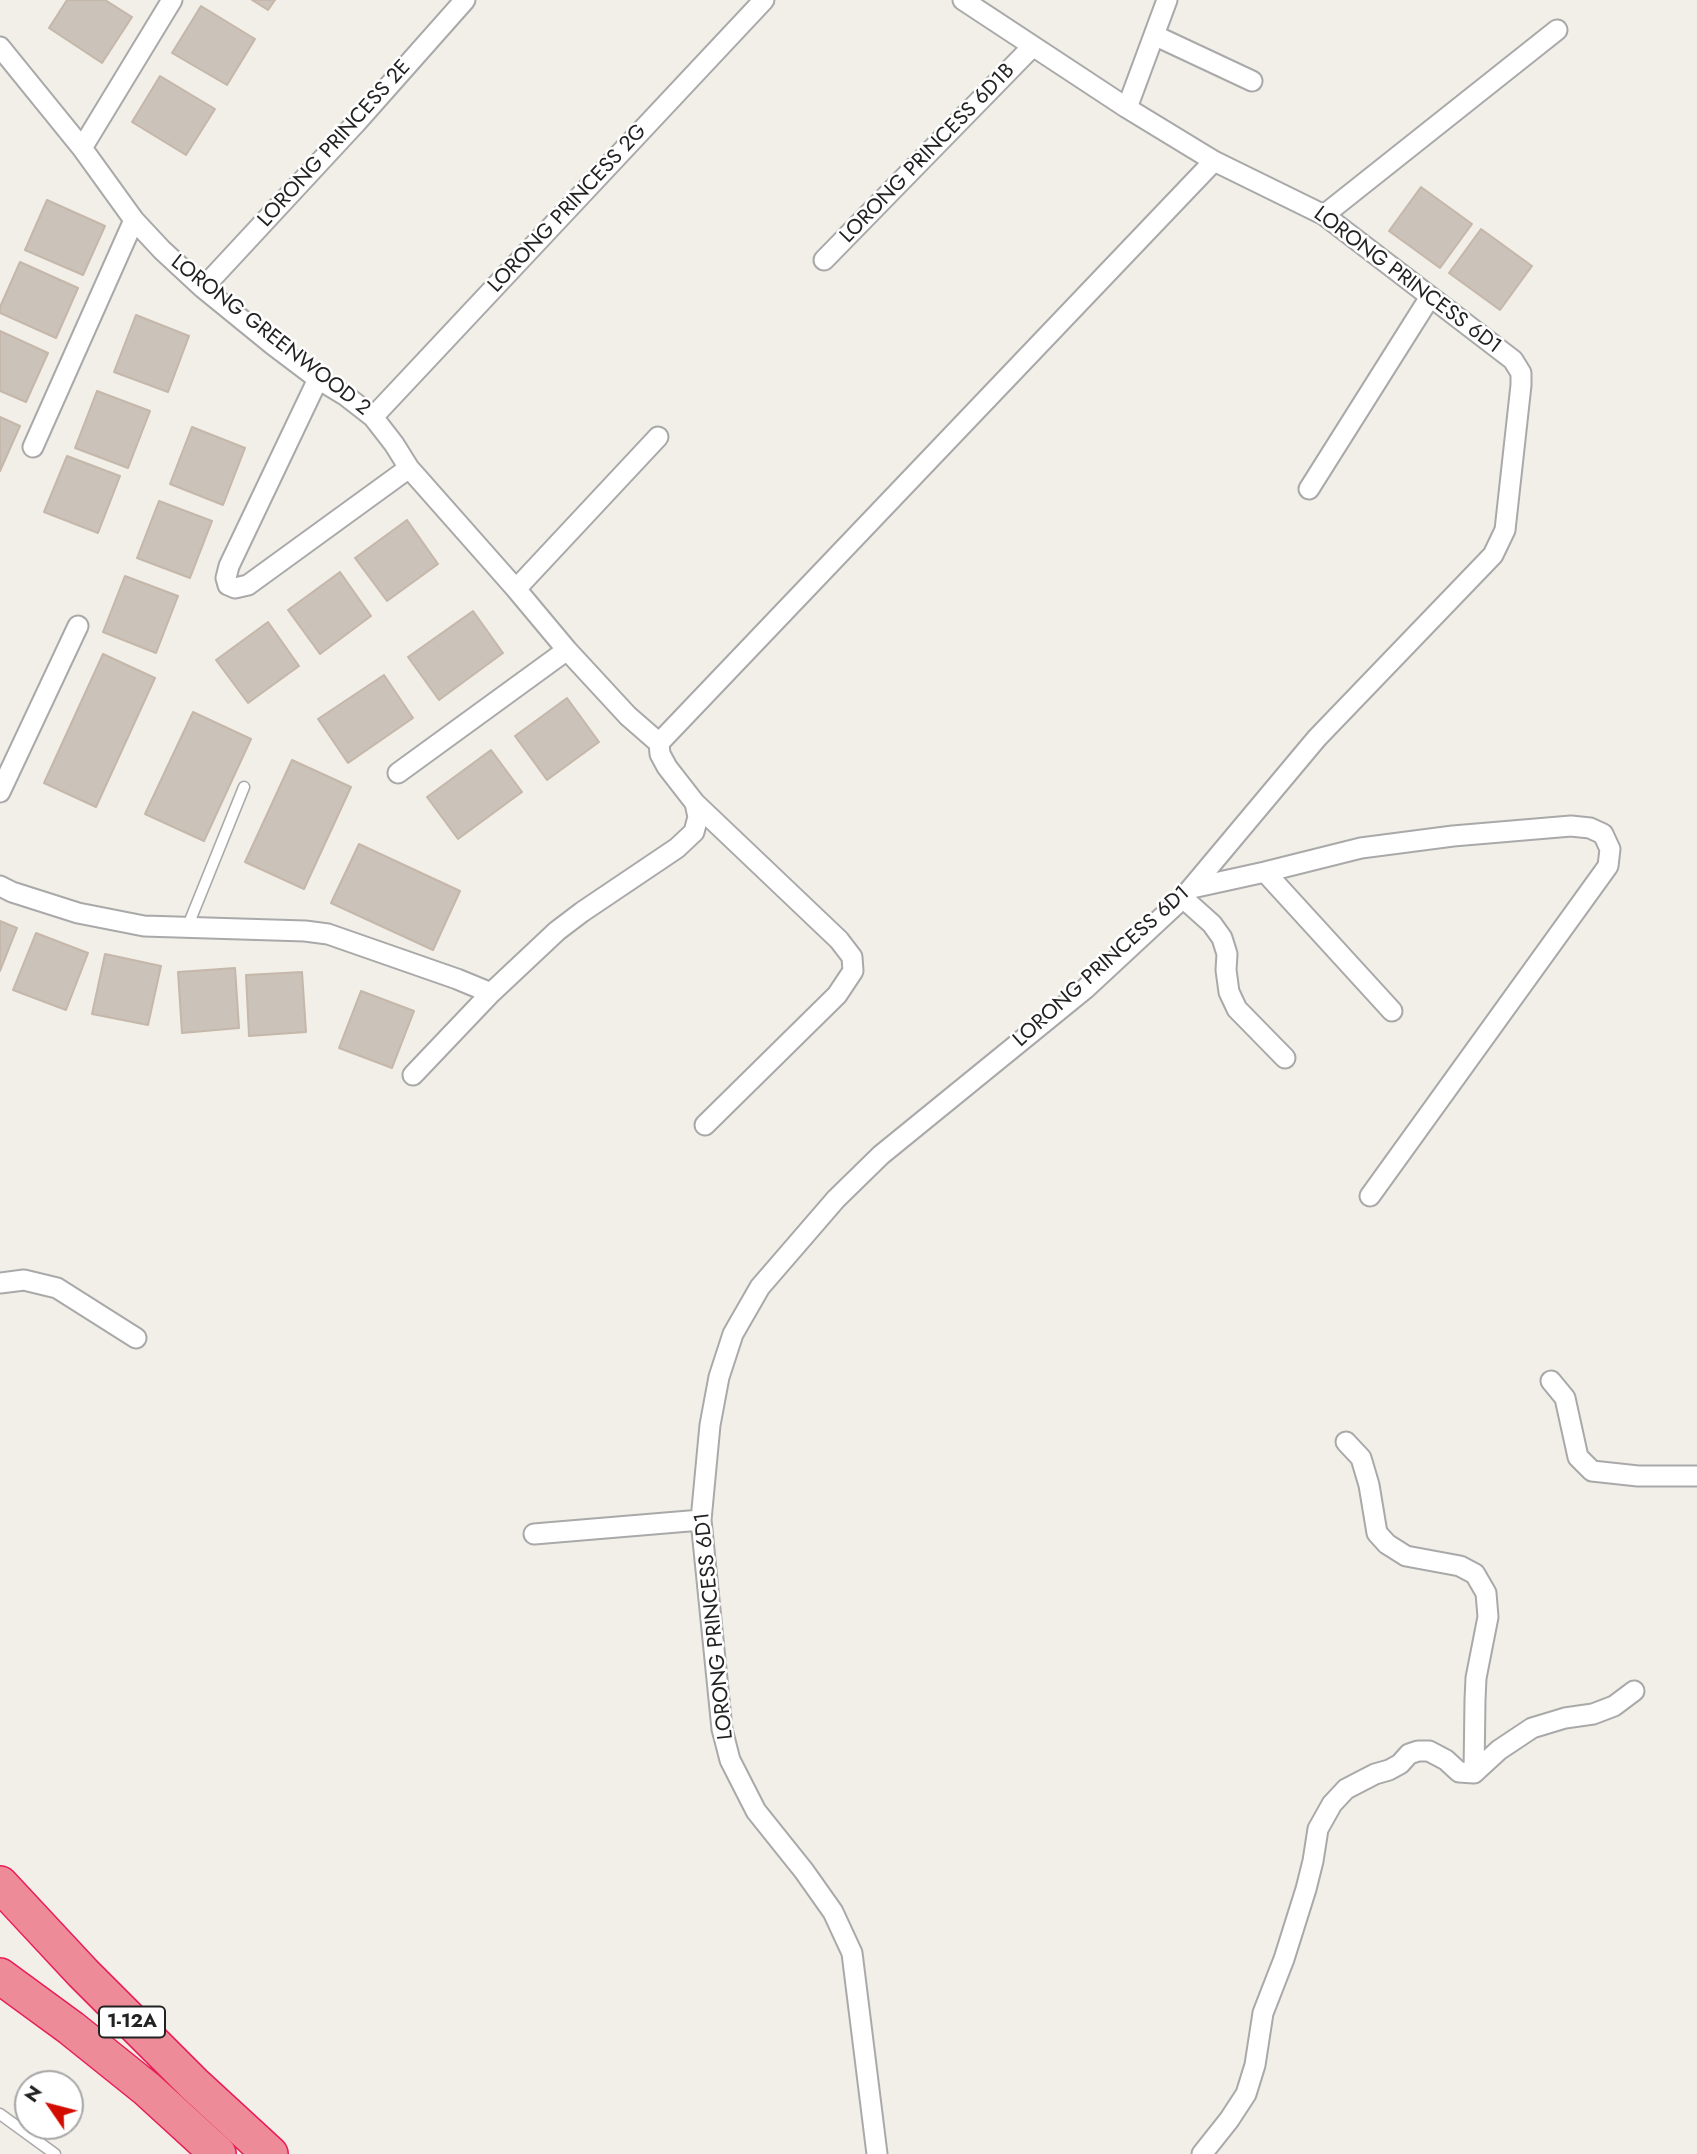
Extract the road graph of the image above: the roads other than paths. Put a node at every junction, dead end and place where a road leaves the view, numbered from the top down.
1 (172, 0) edge
2 (465, 0) edge
3 (764, 0) edge
4 (963, 0) edge
5 (1167, 0) edge
6 (1557, 30) dead end
7 (1156, 36) junction
8 (0, 47) edge
9 (1032, 47) junction
10 (1252, 81) dead end
11 (1127, 108) junction
12 (82, 148) junction
13 (1214, 160) junction
14 (1324, 215) junction
15 (134, 220) junction
16 (824, 260) dead end
17 (204, 288) junction
18 (1430, 297) junction
19 (318, 379) junction
20 (373, 417) junction
21 (658, 437) dead end
22 (33, 447) dead end
23 (409, 468) junction
24 (1308, 489) dead end
25 (516, 589) junction
26 (78, 626) dead end
27 (567, 650) junction
28 (659, 743) junction
29 (398, 773) dead end
30 (244, 787) dead end
31 (0, 792) edge
32 (695, 803) junction
33 (1265, 872) junction
34 (0, 886) edge
35 (1188, 893) junction
36 (187, 928) junction
37 (491, 993) junction
38 (1392, 1011) dead end
39 (1285, 1058) dead end
40 (413, 1075) dead end
41 (705, 1125) dead end
42 (1370, 1196) dead end
43 (0, 1283) edge
44 (135, 1338) dead end
45 (1551, 1381) dead end
46 (1346, 1442) dead end
47 (1697, 1476) edge
48 (701, 1520) junction
49 (534, 1534) dead end
50 (1634, 1691) dead end
51 (1474, 1773) junction
52 (0, 1884) edge
53 (83, 1973) junction
54 (0, 1976) edge
55 (0, 2114) edge
56 (55, 2154) edge
57 (218, 2154) edge
58 (270, 2154) edge
59 (294, 2154) edge
60 (877, 2154) edge
61 (1202, 2154) edge

1 - 12 street
2 - 17 street, LORONG PRINCESS 2E
3 - 20 street, LORONG PRINCESS 2G
4 - 9 street, LORONG PRINCESS 6D1
5 - 7 street
6 - 14 street
7 - 10 street
7 - 11 street
8 - 12 street, LORONG GREENWOOD 2
9 - 11 street, LORONG PRINCESS 6D1
9 - 16 street, LORONG PRINCESS 6D1B
11 - 13 street, LORONG PRINCESS 6D1
12 - 15 street, LORONG GREENWOOD 2
13 - 14 street, LORONG PRINCESS 6D1
13 - 28 street
14 - 18 street, LORONG PRINCESS 6D1
15 - 17 street, LORONG GREENWOOD 2
15 - 22 street
17 - 19 street, LORONG GREENWOOD 2
18 - 24 street
18 - 35 street, LORONG PRINCESS 6D1
19 - 20 street, LORONG GREENWOOD 2
19 - 23 street
20 - 23 street, LORONG GREENWOOD 2
21 - 25 street
23 - 25 street, LORONG GREENWOOD 2
25 - 27 street, LORONG GREENWOOD 2
26 - 31 street
27 - 28 street, LORONG GREENWOOD 2
27 - 29 street
28 - 32 street
30 - 36 lane
32 - 37 street
32 - 41 street
33 - 35 street
33 - 38 street
33 - 42 street
34 - 36 street
35 - 39 street
35 - 48 street, LORONG PRINCESS 6D1
36 - 37 street
37 - 40 street
43 - 44 street
45 - 47 street
46 - 51 street
48 - 49 street
48 - 60 street, LORONG PRINCESS 6D1
50 - 51 street
51 - 61 street
52 - 53 highway, 1-12A
53 - 58 highway, 1-12A
53 - 59 highway
54 - 57 highway
55 - 56 lane

